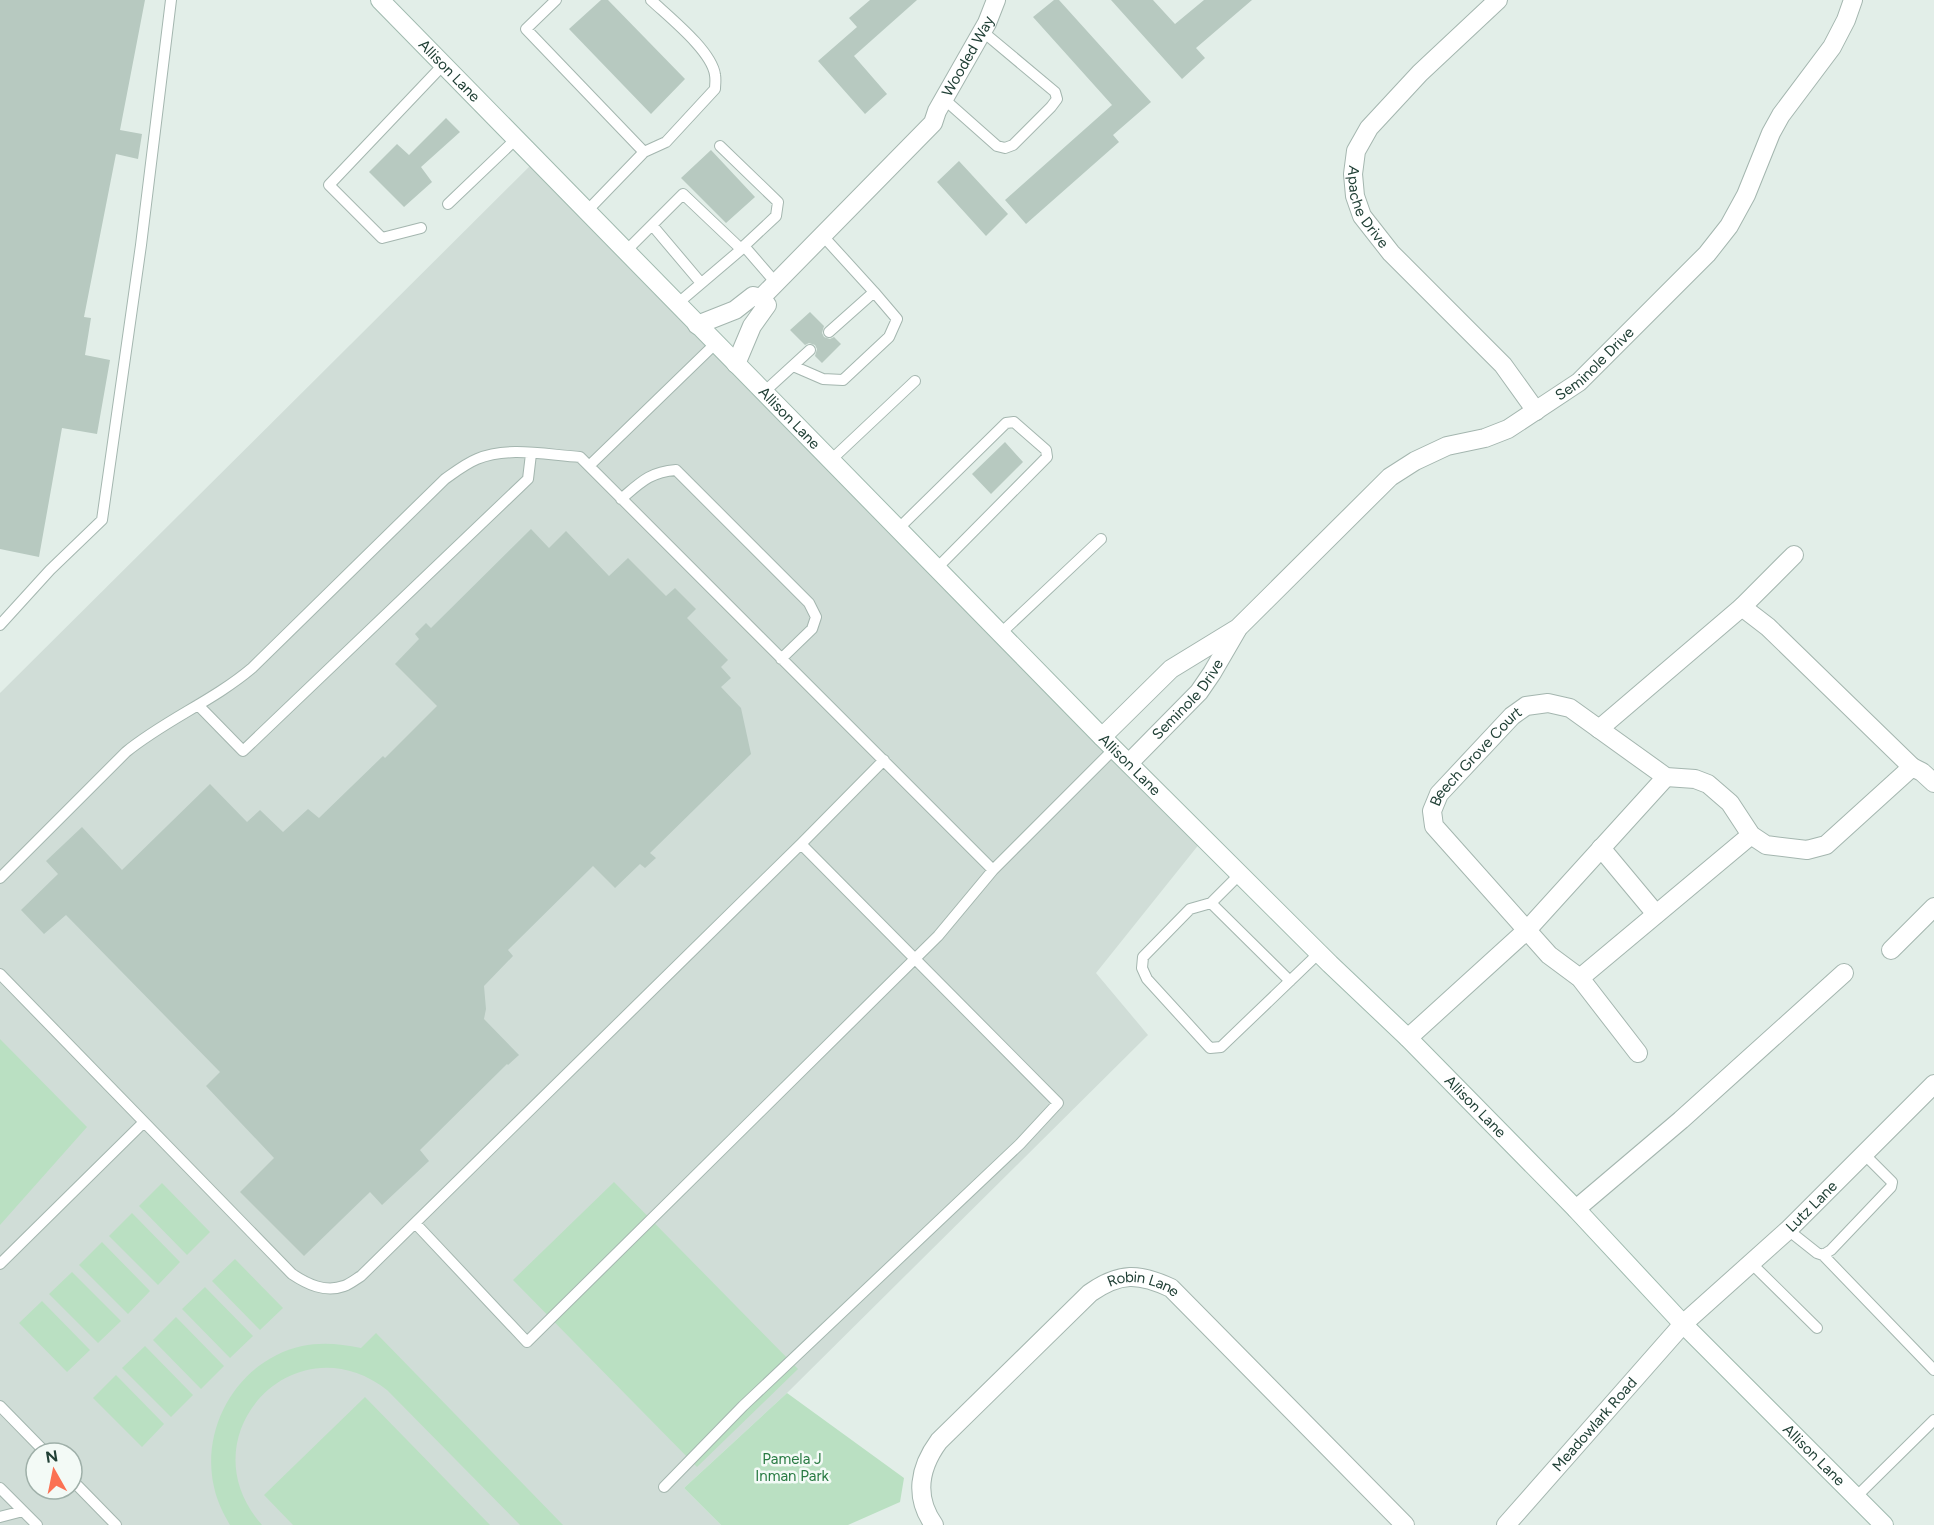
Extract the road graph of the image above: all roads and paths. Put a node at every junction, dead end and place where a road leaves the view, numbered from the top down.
1 (171, 0) edge
2 (556, 0) edge
3 (651, 0) edge
4 (996, 0) edge
5 (1498, 0) edge
6 (1853, 0) edge
7 (388, 3) edge
8 (982, 31) junction
9 (443, 65) junction
10 (940, 105) junction
11 (516, 139) junction
12 (720, 146) dead end
13 (644, 152) junction
14 (448, 204) dead end
15 (587, 212) junction
16 (652, 225) junction
17 (421, 228) dead end
18 (824, 236) junction
19 (742, 248) junction
20 (626, 251) junction
21 (776, 283) junction
22 (701, 284) junction
23 (874, 292) junction
24 (761, 298) junction
25 (677, 304) junction
26 (698, 325) junction
27 (829, 332) dead end
28 (716, 343) junction
29 (810, 350) dead end
30 (736, 364) junction
31 (793, 366) junction
32 (915, 381) dead end
33 (764, 392) junction
34 (1536, 411) junction
35 (531, 454) junction
36 (831, 460) junction
37 (589, 466) junction
38 (621, 499) junction
39 (899, 528) junction
40 (1101, 538) dead end
41 (1794, 555) dead end
42 (938, 567) junction
43 (1742, 608) junction
44 (0, 625) edge
45 (1238, 628) junction
46 (1001, 633) junction
47 (781, 659) junction
48 (198, 705) junction
49 (1599, 729) junction
50 (1108, 743) junction
51 (884, 760) junction
52 (1129, 763) junction
53 (1912, 767) junction
54 (1666, 777) junction
55 (1934, 783) edge
56 (1751, 835) junction
57 (801, 844) junction
58 (1602, 848) junction
59 (993, 870) junction
60 (1240, 874) junction
61 (0, 878) edge
62 (1211, 903) junction
63 (1934, 907) edge
64 (1656, 914) junction
65 (1527, 930) junction
66 (1891, 950) dead end
67 (1319, 953) junction
68 (915, 958) junction
69 (1844, 973) dead end
70 (0, 974) edge
71 (1580, 978) junction
72 (1290, 981) junction
73 (1408, 1038) junction
74 (1638, 1053) dead end
75 (1934, 1084) edge
76 (144, 1122) junction
77 (1864, 1154) junction
78 (1576, 1209) junction
79 (415, 1223) junction
80 (1788, 1230) junction
81 (1823, 1255) junction
82 (1750, 1263) junction
83 (0, 1264) edge
84 (1683, 1324) junction
85 (1817, 1328) dead end
86 (1934, 1370) edge
87 (0, 1406) edge
88 (1934, 1420) edge
89 (34, 1441) edge
90 (664, 1487) dead end
91 (0, 1488) edge
92 (84, 1492) edge
93 (1856, 1497) junction
94 (23, 1511) junction
95 (0, 1517) edge
96 (37, 1525) edge
97 (116, 1525) edge
98 (934, 1525) edge
99 (1405, 1525) edge
100 (1506, 1525) edge
101 (1884, 1525) edge

1 - 44 lane
2 - 13 lane
3 - 13 lane
4 - 8 street, Wooded Way
5 - 34 street, Apache Drive
6 - 34 street, Seminole Drive
7 - 9 street, Allison Lane
8 - 10 street, Wooded Way
8 - 10 lane
9 - 11 street, Allison Lane
9 - 17 lane
10 - 18 street, Wooded Way
11 - 14 lane
11 - 15 street, Allison Lane
12 - 19 lane
13 - 15 lane
15 - 20 street, Allison Lane
16 - 19 lane
16 - 20 lane
16 - 22 lane
18 - 21 street, Wooded Way
18 - 23 lane
19 - 21 lane
19 - 22 lane
20 - 25 street, Allison Lane
21 - 24 street, Wooded Way
22 - 25 lane
23 - 27 lane
23 - 31 lane
24 - 26 street
24 - 30 street
25 - 26 street, Allison Lane
26 - 28 street, Allison Lane
28 - 30 street, Allison Lane
28 - 37 lane
29 - 31 lane
30 - 33 street, Allison Lane
31 - 33 lane
32 - 36 lane
33 - 36 street, Allison Lane
34 - 45 street, Seminole Drive
35 - 37 lane
35 - 48 lane
35 - 48 lane
36 - 39 street, Allison Lane
37 - 38 lane
38 - 47 lane
38 - 47 lane
39 - 42 street, Allison Lane
39 - 42 lane
40 - 46 lane
41 - 43 street
42 - 46 street, Allison Lane
43 - 49 street
43 - 53 street
45 - 50 street, Seminole Drive
45 - 52 street, Seminole Drive
46 - 50 street, Allison Lane
47 - 51 lane
48 - 61 lane
49 - 54 street, Beech Grove Court
49 - 65 street, Beech Grove Court
50 - 52 street, Allison Lane
50 - 59 lane
51 - 57 lane
51 - 59 lane
52 - 60 street, Allison Lane
53 - 55 street
53 - 56 street
54 - 56 street
54 - 58 street
56 - 64 street
57 - 68 lane
57 - 79 lane
58 - 64 street
58 - 65 street
59 - 68 lane
60 - 62 lane
60 - 67 street, Allison Lane
62 - 72 lane
62 - 72 lane
63 - 66 street
64 - 71 street
65 - 71 street, Beech Grove Court
65 - 73 street
67 - 72 lane
67 - 73 street, Allison Lane
68 - 79 lane
68 - 90 lane
69 - 78 street
70 - 76 lane
71 - 74 street, Beech Grove Court
73 - 78 street, Allison Lane
75 - 77 street, Lutz Lane
76 - 79 lane
76 - 83 lane
77 - 80 street, Lutz Lane
77 - 81 lane
78 - 84 street, Allison Lane
80 - 81 lane
80 - 82 street, Lutz Lane
81 - 86 lane
82 - 84 street, Lutz Lane
82 - 85 lane
84 - 93 street, Allison Lane
84 - 100 street, Meadowlark Road
87 - 89 lane
88 - 93 lane
91 - 94 lane
92 - 97 lane
93 - 101 street, Allison Lane
94 - 95 lane
94 - 96 lane
98 - 99 street, Robin Lane

